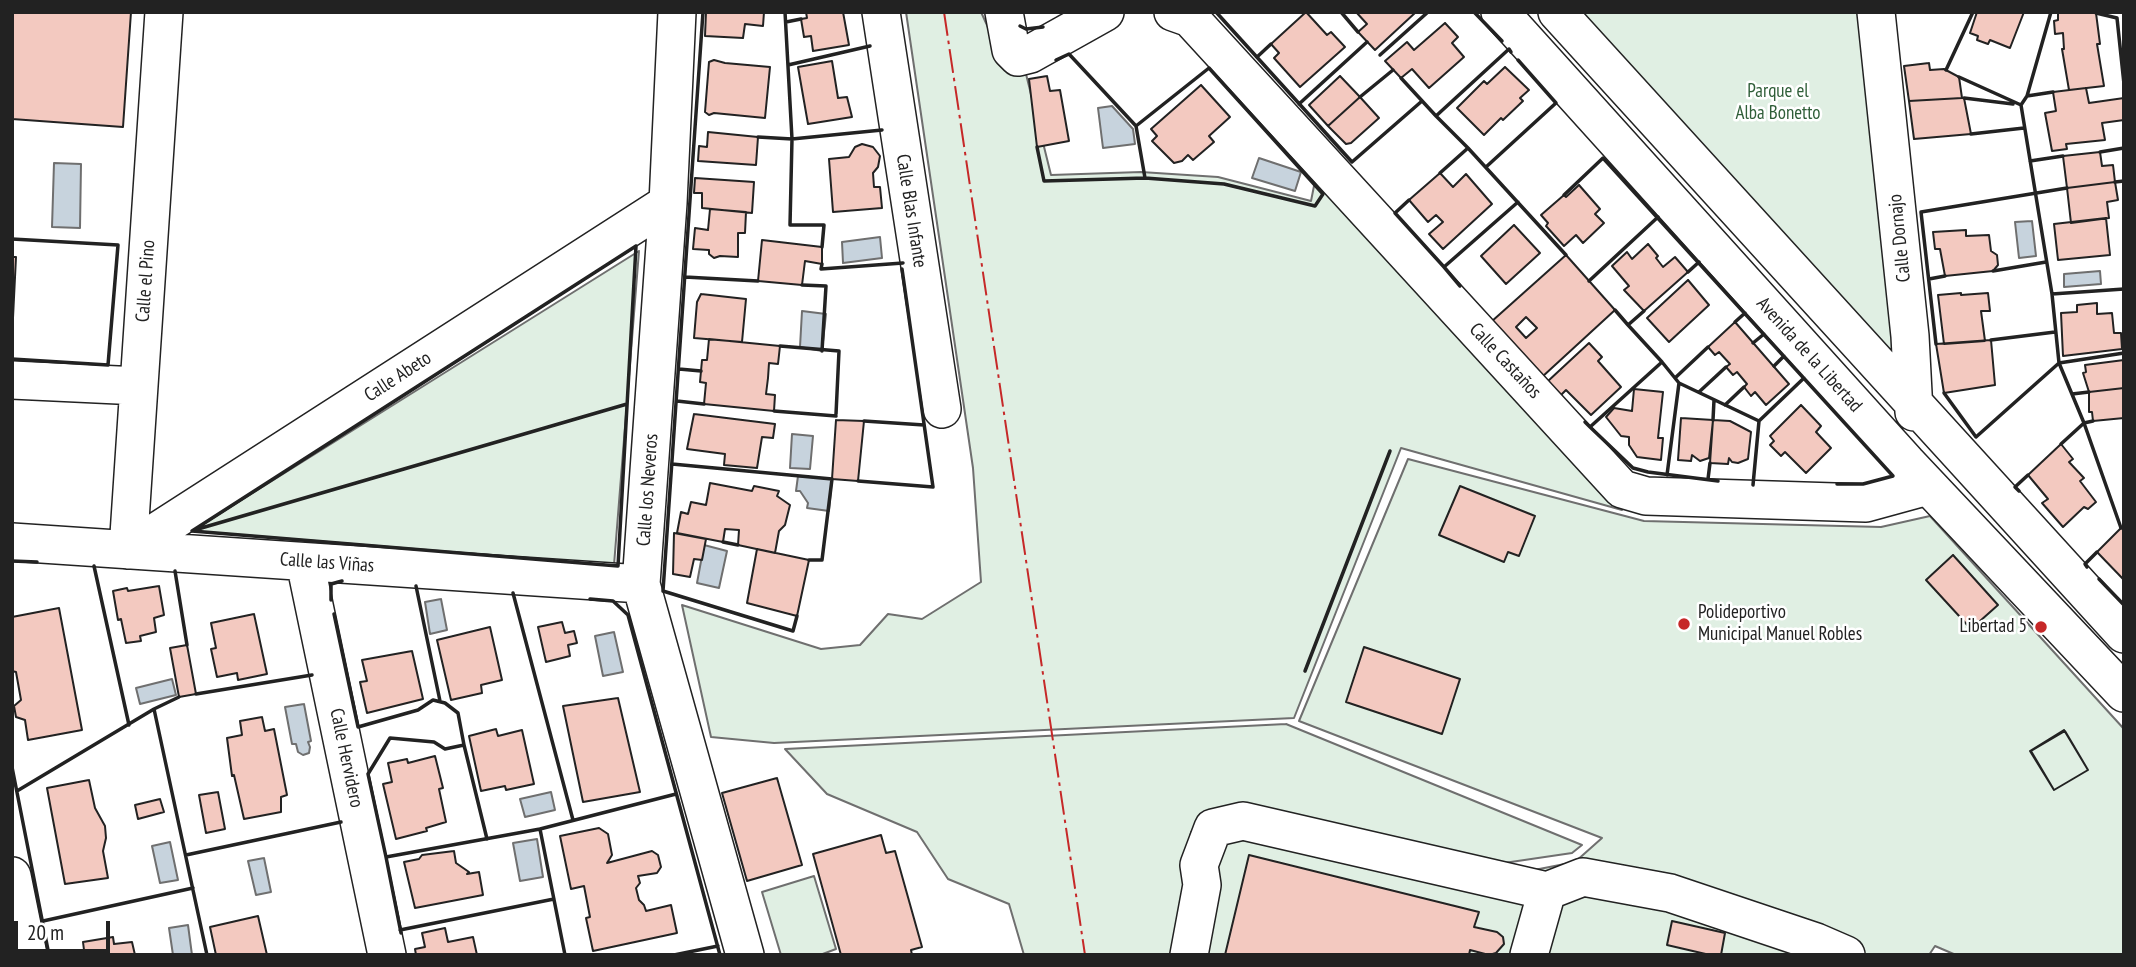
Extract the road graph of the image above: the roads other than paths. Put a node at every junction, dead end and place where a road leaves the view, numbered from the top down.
1 (164, 12) edge
2 (677, 12) edge
3 (881, 12) edge
4 (1004, 12) edge
5 (1105, 12) edge
6 (1173, 12) edge
7 (1500, 12) edge
8 (1557, 12) edge
9 (1876, 12) edge
10 (668, 203) junction
11 (12, 380) edge
12 (139, 386) junction
13 (1915, 404) junction
14 (942, 409) dead end
15 (1918, 475) junction
16 (12, 542) edge
17 (128, 550) junction
18 (304, 562) junction
19 (641, 584) junction
20 (2124, 634) edge
21 (2124, 692) edge
22 (12, 876) edge
23 (1547, 891) junction
24 (28, 955) edge
25 (387, 955) edge
26 (745, 955) edge
27 (1189, 955) edge
28 (1529, 955) edge
29 (1846, 955) edge

1 - 12 street, Calle el Pino
2 - 10 street, Calle los Neveros
3 - 14 street, Calle Blas Infante
4 - 5 street
6 - 15 street, Calle Castaños
7 - 15 street, Avenida de la Libertad
8 - 13 street
9 - 13 street, Calle Dornajo
10 - 17 street, Calle Abeto
10 - 19 street, Calle los Neveros
11 - 12 street
12 - 17 street, Calle el Pino
13 - 15 street, Calle Dornajo
13 - 20 street
15 - 21 street, Avenida de la Libertad
16 - 17 street, Calle las Viñas
17 - 18 street, Calle las Viñas
18 - 19 street, Calle las Viñas
18 - 25 street, Calle Hervidero
19 - 26 street, Calle los Neveros
22 - 24 street
23 - 27 street
23 - 28 street
23 - 29 street

